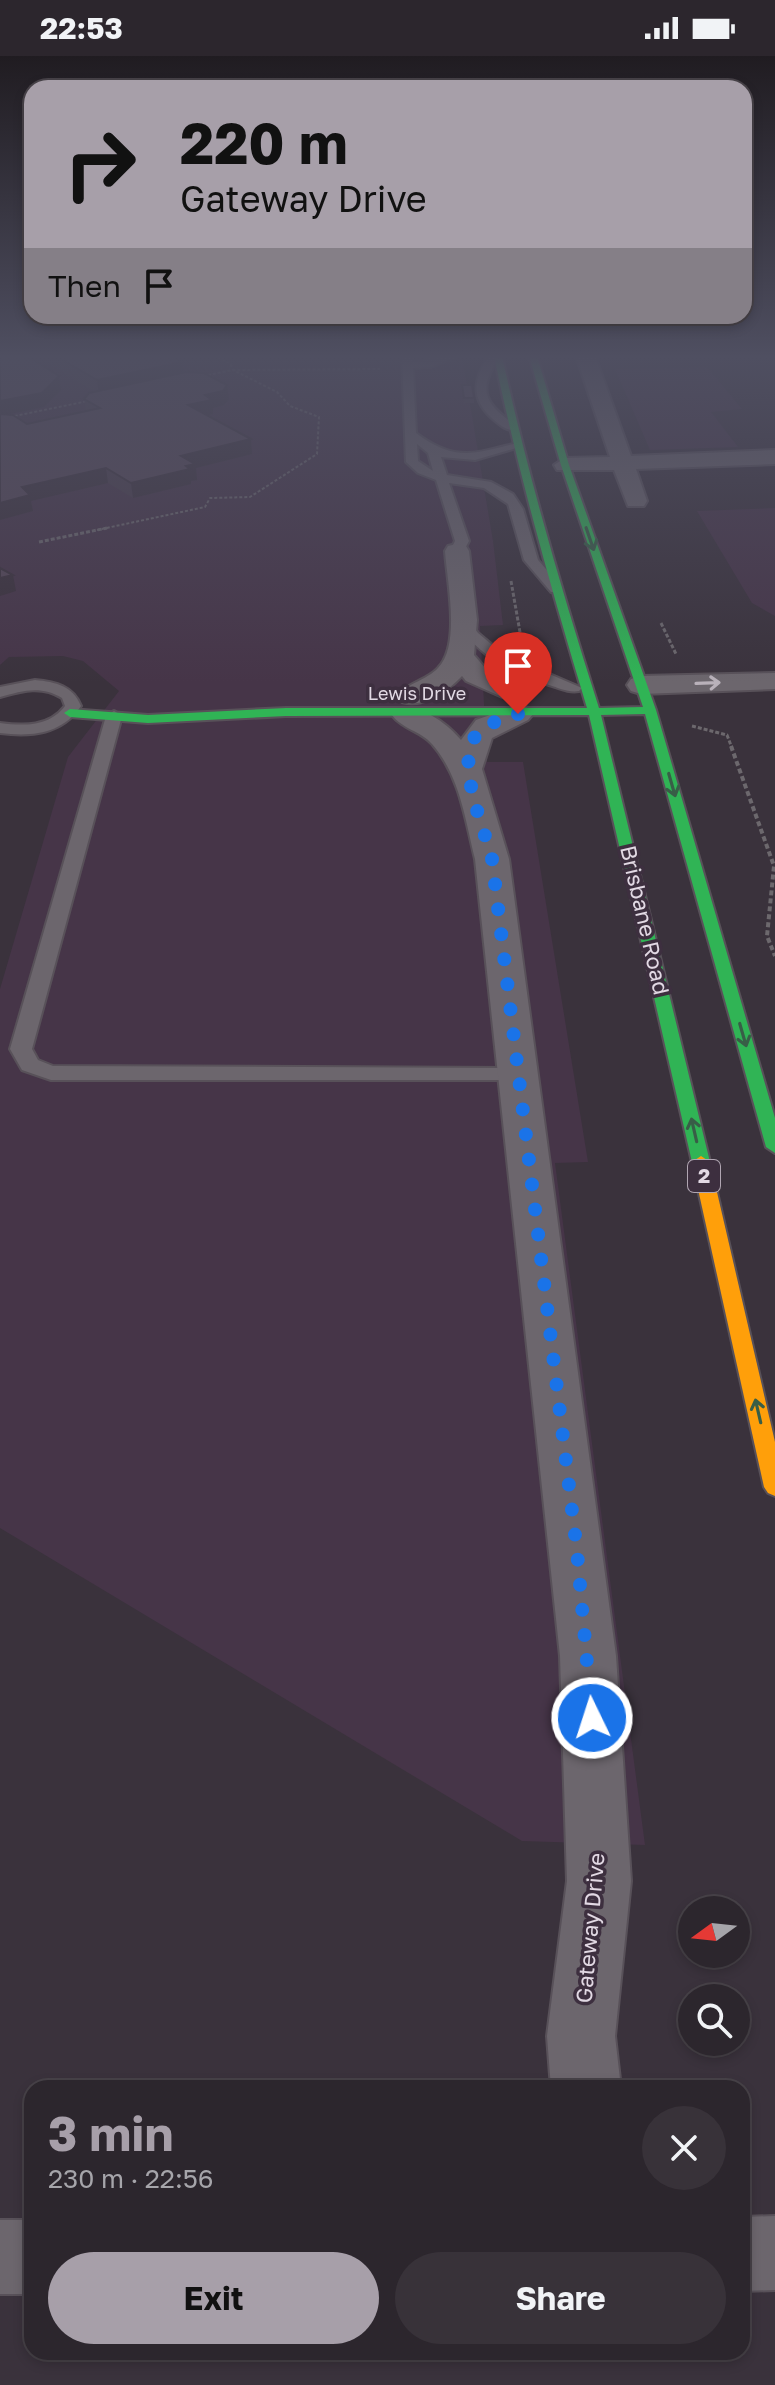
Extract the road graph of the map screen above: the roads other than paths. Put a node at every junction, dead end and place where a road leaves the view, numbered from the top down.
1 (415, 465) edge
2 (438, 465) edge
3 (522, 465) edge
4 (565, 465) joint
5 (571, 465) edge
6 (622, 465) edge
7 (443, 478) junction
8 (636, 501) dead end
9 (457, 551) joint
10 (556, 589) junction
11 (463, 622) junction
12 (460, 657) junction
13 (775, 681) edge
14 (588, 687) junction
15 (0, 692) edge
16 (640, 694) junction
17 (688, 696) junction
18 (514, 702) junction
19 (409, 706) junction
20 (775, 706) edge
21 (595, 712) junction
22 (70, 713) junction
23 (114, 716) junction
24 (0, 728) edge
25 (467, 769) junction
26 (519, 1075) junction
27 (775, 1147) edge
28 (775, 1487) edge
29 (585, 2080) edge
30 (775, 2253) edge
31 (750, 2254) edge
32 (0, 2257) edge
33 (24, 2257) edge

1 - 7 lane
2 - 7 lane
3 - 10 main road, Brisbane Road / 2
4 - 5 street
4 -> 16 main road
6 - 8 street
7 - 9 lane
7 - 10 lane
9 - 11 street
10 - 14 main road, Brisbane Road / 2
11 - 12 street
11 - 14 lane
12 - 18 street
12 - 19 street
17 -> 13 street
14 - 18 main road, Lewis Drive
14 - 21 main road, Brisbane Road / 2
15 - 22 lane
16 - 17 street
16 - 21 main road, Lewis Drive
16 -> 27 main road
17 - 20 street
18 - 19 main road, Lewis Drive
18 - 19 main road, Lewis Drive
18 - 21 main road, Lewis Drive
18 - 25 street
19 - 23 main road, Lewis Drive
19 - 25 street, Gateway Drive
28 -> 21 main road, Brisbane Road / 2
22 - 23 main road, Lewis Drive
22 - 24 lane
23 - 26 lane
25 - 26 street, Gateway Drive
26 - 29 street, Gateway Drive
30 - 31 street
32 - 33 street

